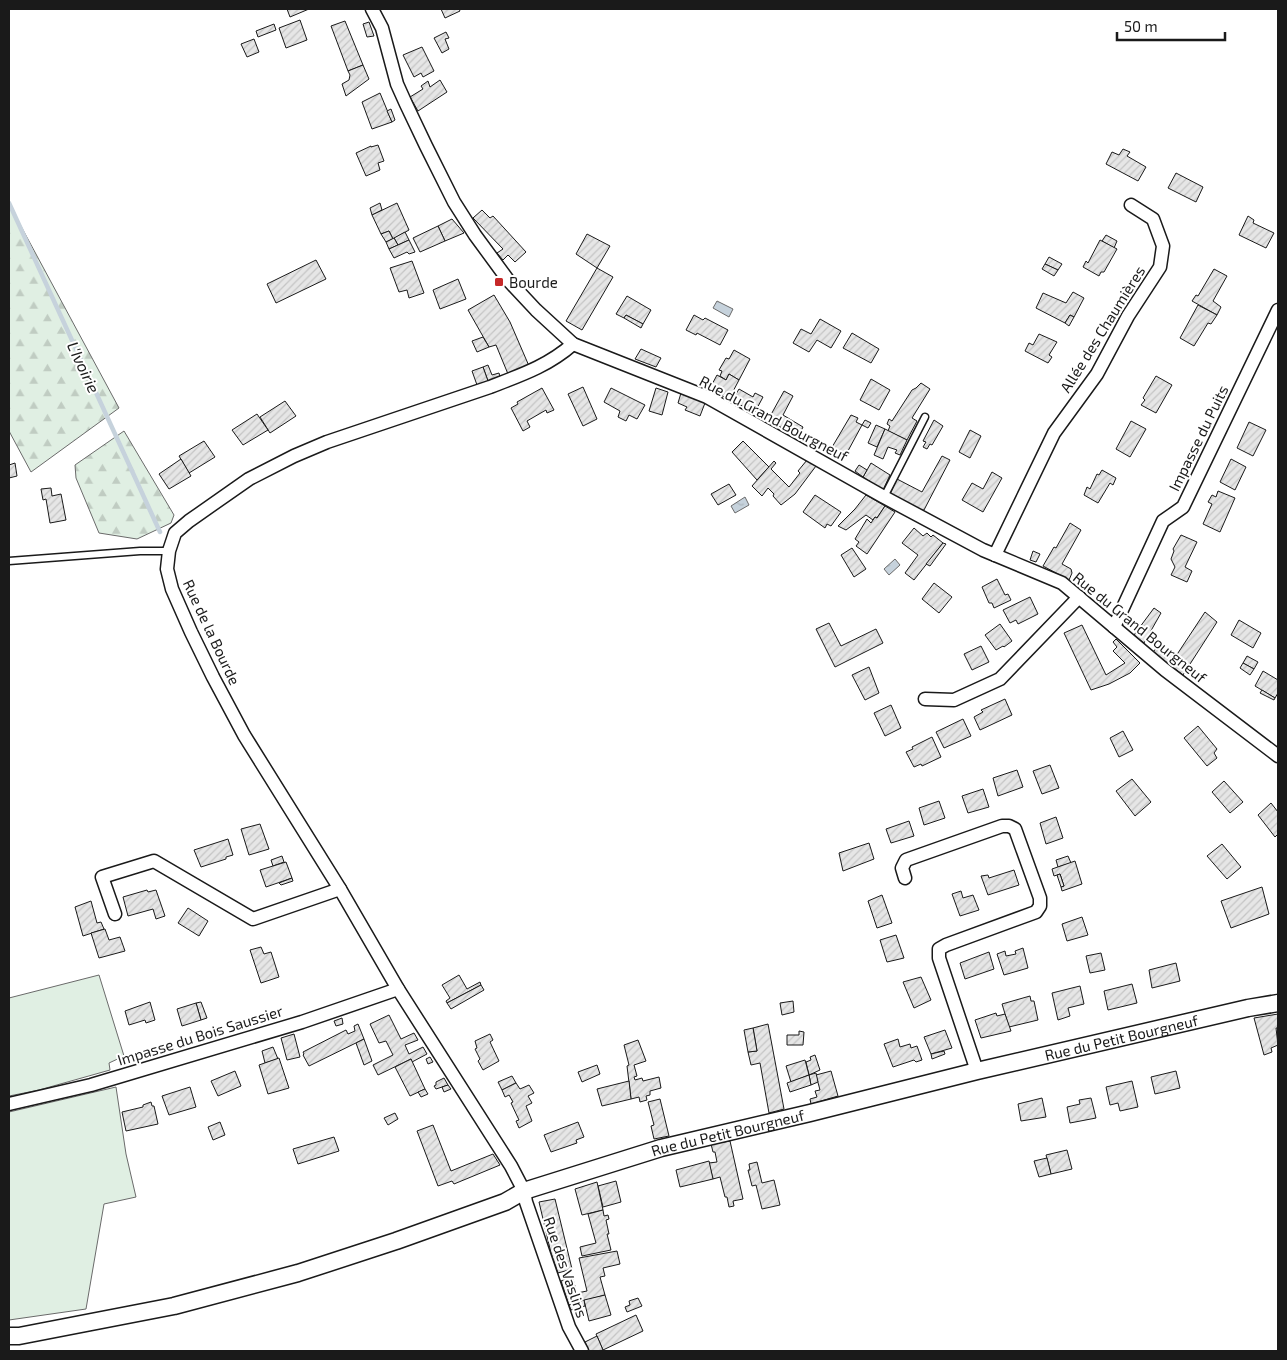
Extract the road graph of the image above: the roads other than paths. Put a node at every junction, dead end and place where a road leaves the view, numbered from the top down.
1 (372, 9) edge
2 (1132, 205) dead end
3 (1278, 310) edge
4 (573, 344) junction
5 (924, 417) dead end
6 (884, 497) junction
7 (169, 551) junction
8 (995, 554) junction
9 (9, 561) edge
10 (1079, 597) junction
11 (1114, 627) junction
12 (925, 699) dead end
13 (1278, 756) edge
14 (905, 878) dead end
15 (340, 890) junction
16 (115, 914) dead end
17 (398, 989) junction
18 (1278, 1003) edge
19 (977, 1071) junction
20 (9, 1104) edge
21 (524, 1191) junction
22 (9, 1336) edge
23 (582, 1351) edge

1 - 4 street, Rue du Grand Bourgneuf
2 - 8 street, Allée des Chaumières
3 - 11 street, Impasse du Puits
4 - 6 street, Rue du Grand Bourgneuf
4 - 7 street, Rue de la Bourde
5 - 6 lane
6 - 8 street, Rue du Grand Bourgneuf
7 - 9 lane
7 - 15 street, Rue de la Bourde
8 - 10 street, Rue du Grand Bourgneuf
10 - 11 street, Rue du Grand Bourgneuf
10 - 12 street
11 - 13 street, Rue du Grand Bourgneuf
14 - 19 street
15 - 16 street
15 - 17 street
17 - 20 street, Impasse du Bois Saussier
17 - 21 street
18 - 19 street, Rue du Petit Bourgneuf
19 - 21 street, Rue du Petit Bourgneuf
21 - 22 street, Rue du Petit Bourgneuf
21 - 23 street, Rue des Vaslins

